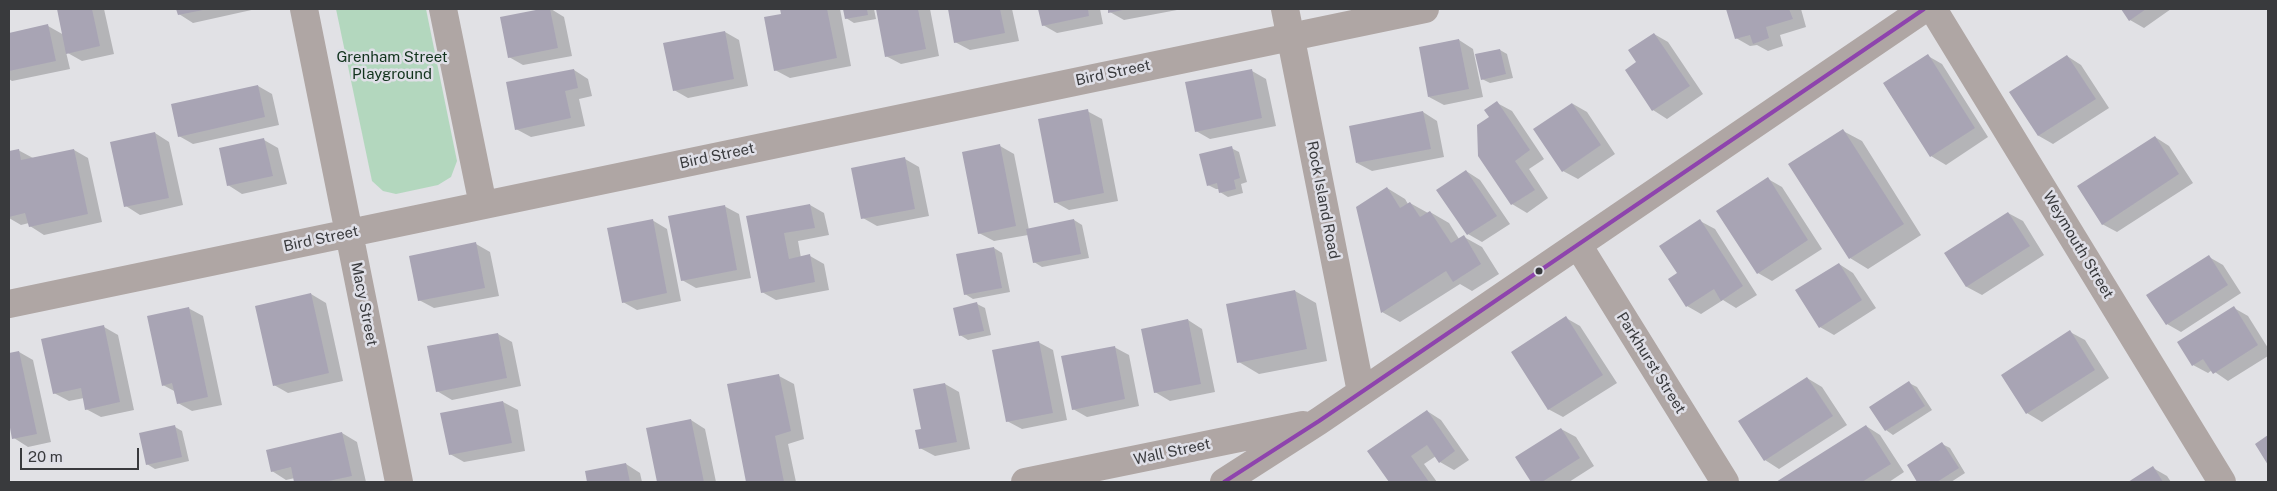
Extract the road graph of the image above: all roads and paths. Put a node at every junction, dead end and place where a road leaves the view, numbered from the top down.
1 (304, 9) edge
2 (442, 9) edge
3 (1285, 9) edge
4 (1426, 9) edge
5 (1924, 9) edge
6 (1933, 9) edge
7 (1290, 36) junction
8 (483, 205) junction
9 (350, 233) junction
10 (1578, 245) junction
11 (9, 304) edge
12 (1361, 392) junction
13 (1319, 421) junction
14 (1063, 479) edge
15 (399, 482) edge
16 (1025, 482) edge
17 (1224, 482) edge
18 (1725, 482) edge
19 (2222, 482) edge

1 - 9 street, Macy Street
2 - 8 street
3 - 7 street, Rock Island Road
4 - 7 street, Bird Street
5 - 10 street
6 - 19 street, Weymouth Street
7 - 8 street, Bird Street
7 - 12 street, Rock Island Road
8 - 9 street, Bird Street
9 - 11 street, Bird Street
9 - 15 street, Macy Street
10 - 12 street
10 - 18 street, Parkhurst Street
12 - 13 street
13 - 14 street, Wall Street
13 - 17 street
14 - 16 street, Wall Street

